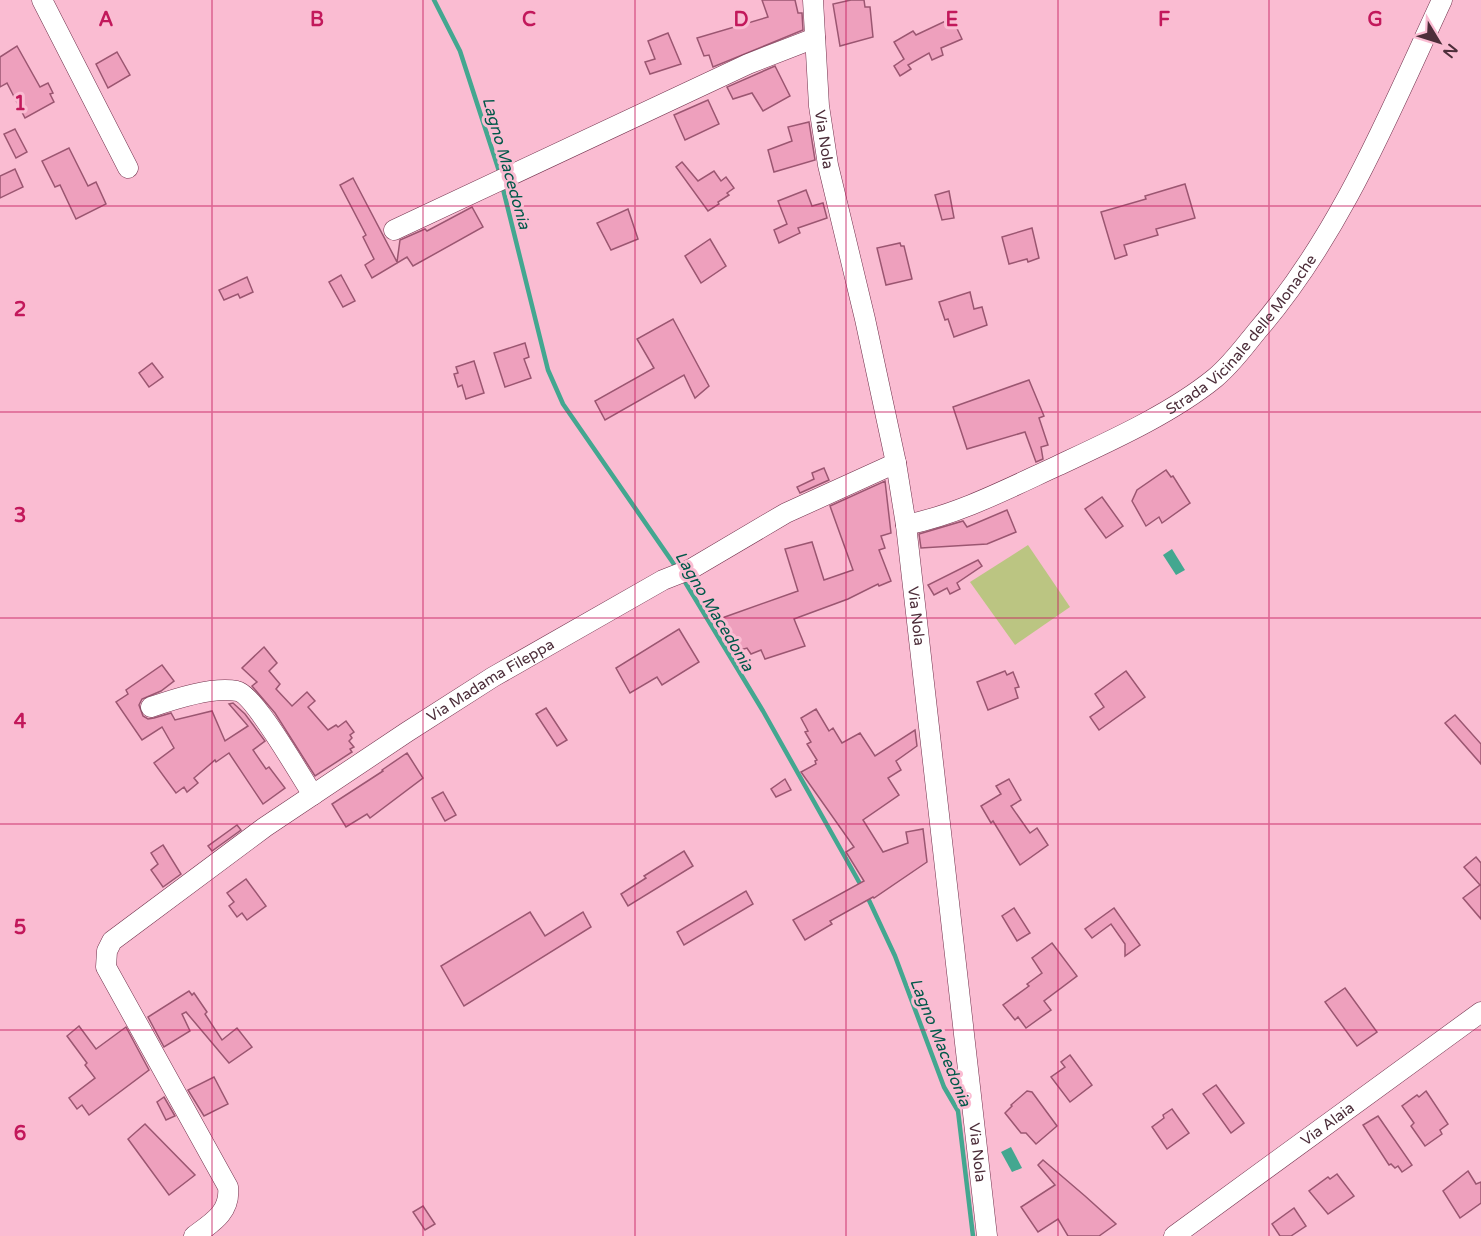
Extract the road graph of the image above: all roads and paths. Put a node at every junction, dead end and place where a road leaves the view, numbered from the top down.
1 (42, 0) edge
2 (813, 0) edge
3 (1442, 0) edge
4 (814, 38) junction
5 (129, 168) dead end
6 (394, 230) dead end
7 (896, 463) junction
8 (906, 525) junction
9 (151, 707) dead end
10 (313, 795) junction
11 (1481, 1012) edge
12 (194, 1236) edge
13 (987, 1236) edge
14 (1174, 1236) edge

1 - 5 street
2 - 4 street, Via Nola
3 - 8 street, Strada Vicinale delle Monache
4 - 6 street
4 - 7 street, Via Nola
7 - 8 street, Via Nola
7 - 10 street, Via Madama Fileppa
8 - 13 street, Via Nola
9 - 10 street
10 - 12 street, Via Madama Fileppa
11 - 14 street, Via Alaia

